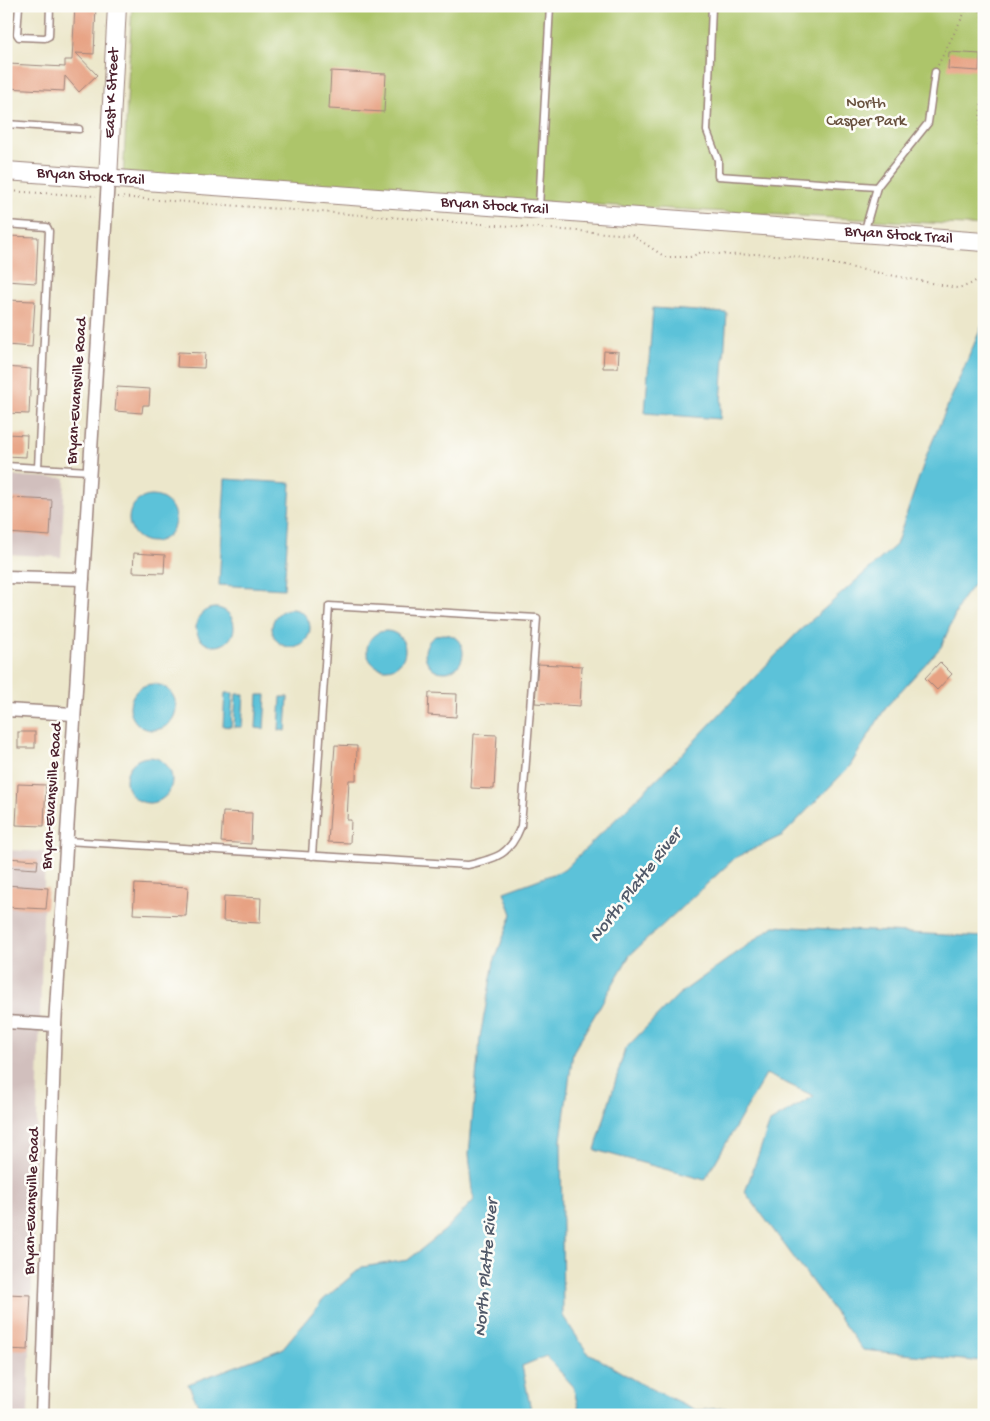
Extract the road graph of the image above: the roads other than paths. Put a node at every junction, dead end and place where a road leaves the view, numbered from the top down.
1 (19, 6) edge
2 (50, 6) edge
3 (117, 6) edge
4 (550, 6) edge
5 (712, 6) edge
6 (935, 72) road end
7 (6, 124) edge
8 (79, 129) dead end
9 (6, 171) edge
10 (877, 186) junction
11 (107, 187) junction
12 (539, 210) junction
13 (6, 224) edge
14 (864, 234) junction
15 (977, 242) edge
16 (6, 466) edge
17 (38, 468) junction
18 (90, 471) junction
19 (6, 577) edge
20 (83, 579) junction
21 (6, 710) edge
22 (74, 714) junction
23 (66, 841) junction
24 (312, 856) junction
25 (6, 1022) edge
26 (55, 1025) junction
27 (42, 1415) edge

1 - 2 lane
3 - 11 main road, East K Street
4 - 12 lane
5 - 10 lane
6 - 10 lane
7 - 8 lane
9 - 11 main road, Bryan Stock Trail
10 - 14 lane
11 - 12 main road, Bryan Stock Trail
11 - 18 street, Bryan-Evansville Road
12 - 14 main road, Bryan Stock Trail
13 - 17 lane
14 - 15 main road, Bryan Stock Trail
16 - 17 lane
17 - 18 lane
18 - 20 street, Bryan-Evansville Road
19 - 20 street
20 - 22 street, Bryan-Evansville Road
21 - 22 street
22 - 23 street, Bryan-Evansville Road
23 - 24 lane
23 - 26 street, Bryan-Evansville Road
24 - 24 lane
25 - 26 street
26 - 27 street, Bryan-Evansville Road

